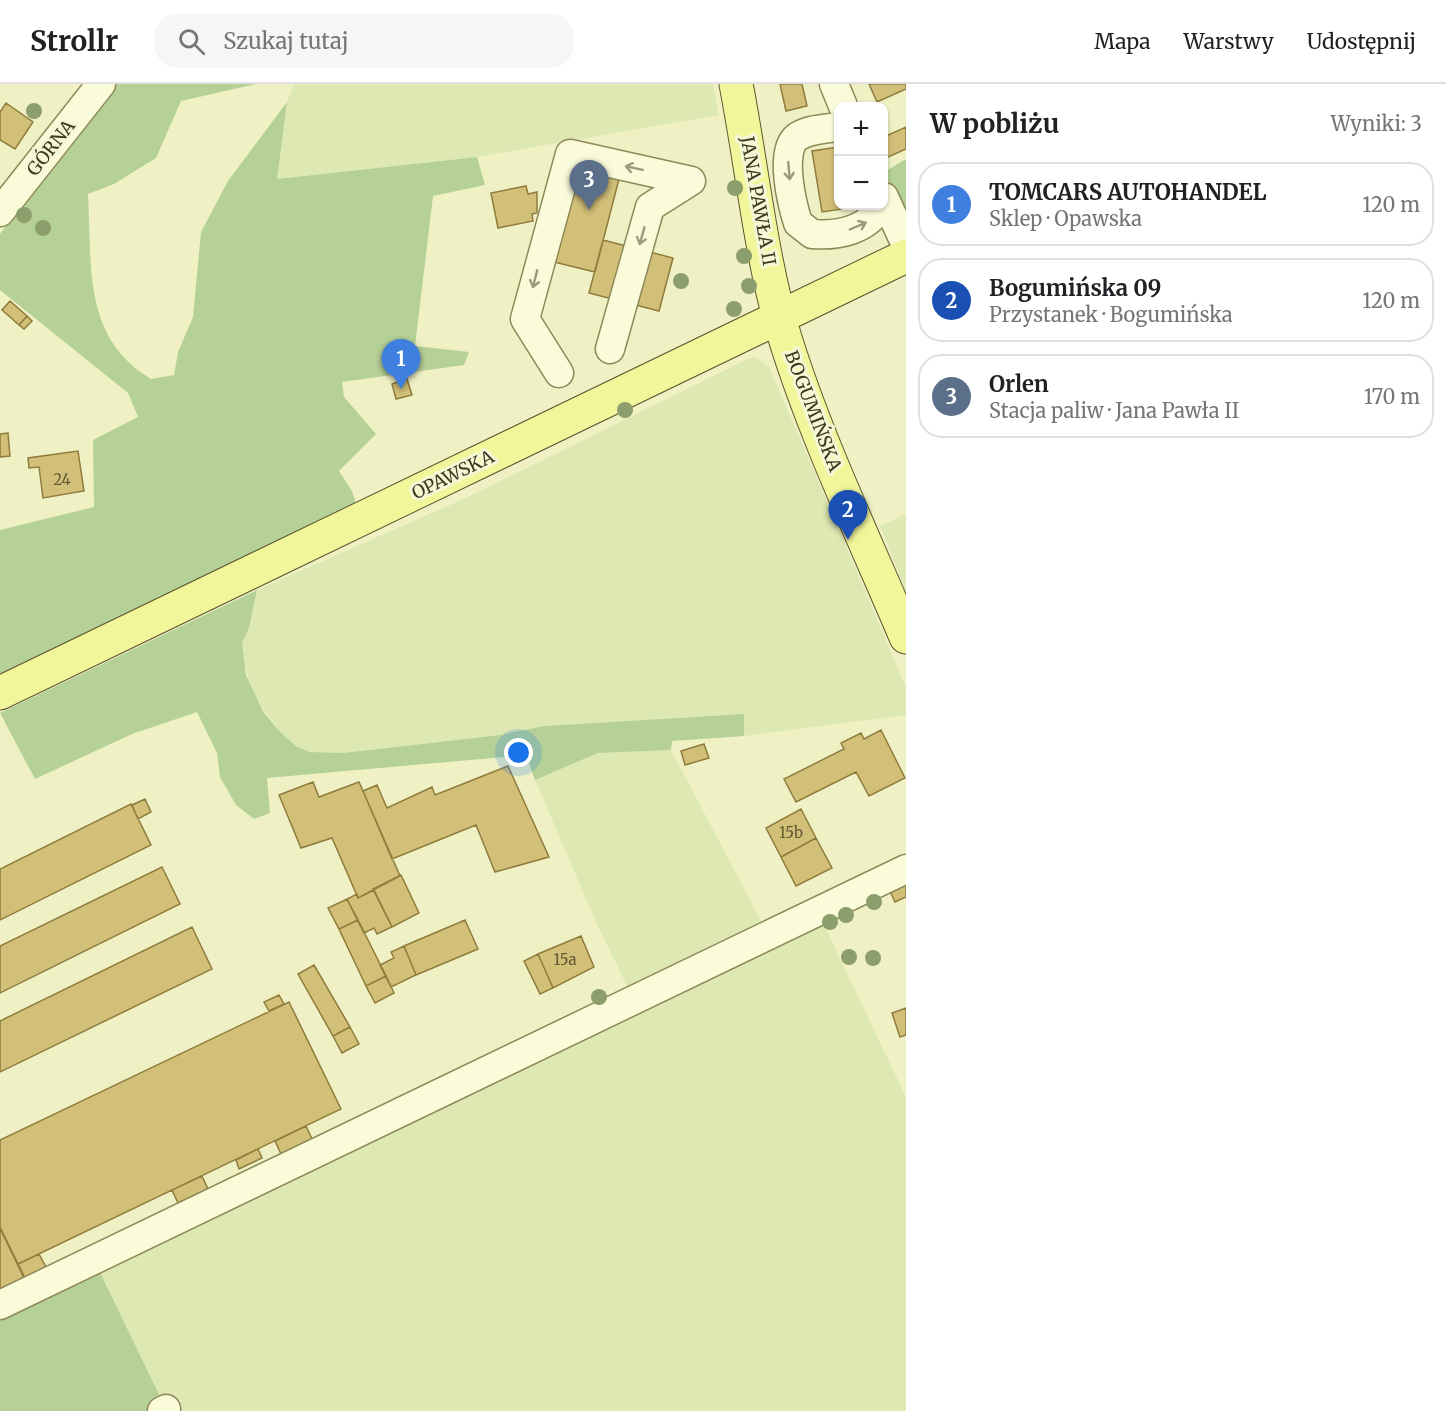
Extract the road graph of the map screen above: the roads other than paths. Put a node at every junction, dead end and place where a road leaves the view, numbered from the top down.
1 (101, 84) edge
2 (736, 84) edge
3 (834, 84) edge
4 (841, 102) edge
5 (834, 128) edge
6 (876, 210) edge
7 (888, 210) edge
8 (0, 212) edge
9 (906, 245) edge
10 (906, 256) edge
11 (779, 318) junction
12 (610, 349) dead end
13 (559, 373) dead end
14 (906, 637) edge
15 (0, 693) edge
16 (906, 869) edge
17 (0, 1305) edge

1 - 8 street, GÓRNA
2 - 11 main road, JANA PAWŁA II
3 - 4 street
5 -> 6 street
7 - 9 street
10 - 11 main road, OPAWSKA
11 - 14 main road, BOGUMIŃSKA
11 - 15 main road, OPAWSKA
12 - 13 street
16 - 17 street

